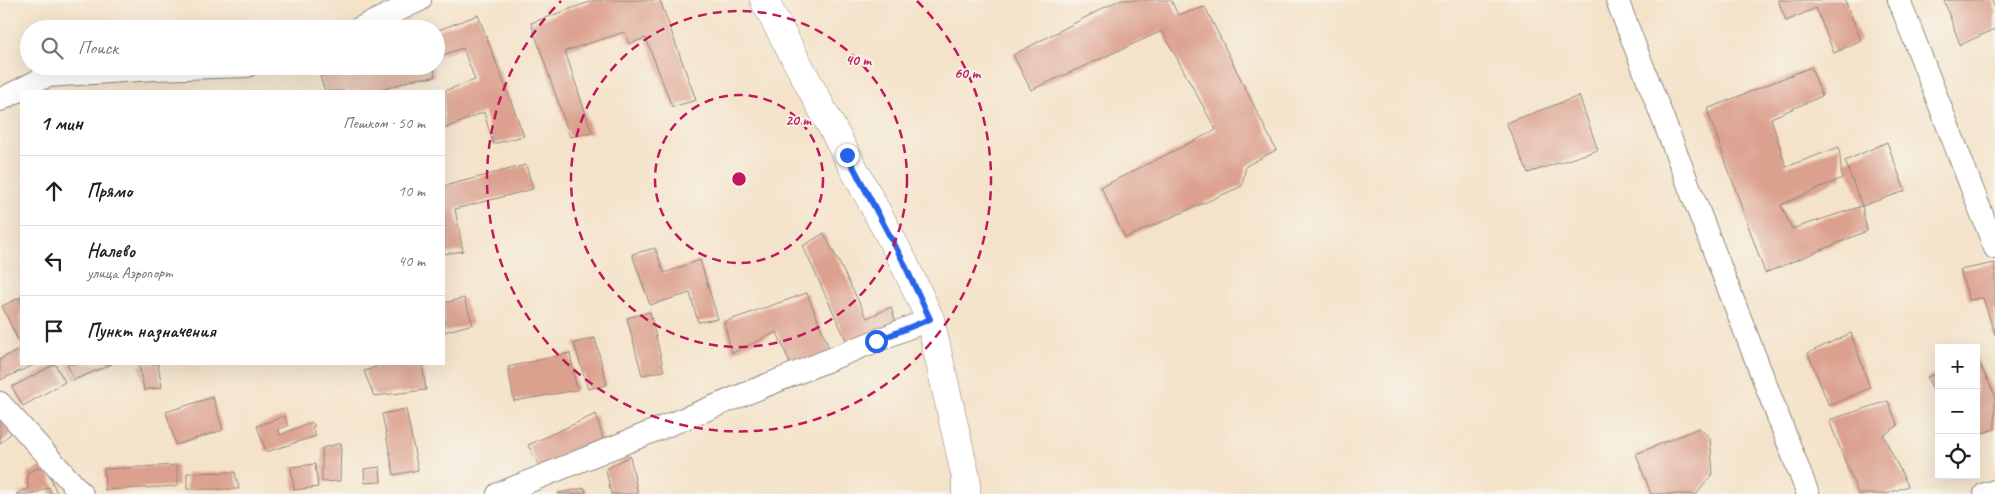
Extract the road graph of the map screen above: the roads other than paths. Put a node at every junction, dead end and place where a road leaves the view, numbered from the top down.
1 (420, 0) edge
2 (764, 0) edge
3 (1617, 0) edge
4 (1899, 0) edge
5 (377, 20) edge
6 (62, 75) edge
7 (0, 100) edge
8 (1995, 248) edge
9 (930, 319) junction
10 (0, 403) edge
11 (1995, 491) edge
12 (82, 494) edge
13 (498, 494) edge
14 (966, 494) edge
15 (1808, 494) edge
16 (1986, 494) edge

1 - 5 street
2 - 9 main road
3 - 15 street
4 - 8 street
6 - 7 street
9 - 13 street
9 - 14 main road
10 - 12 street
11 - 16 street

